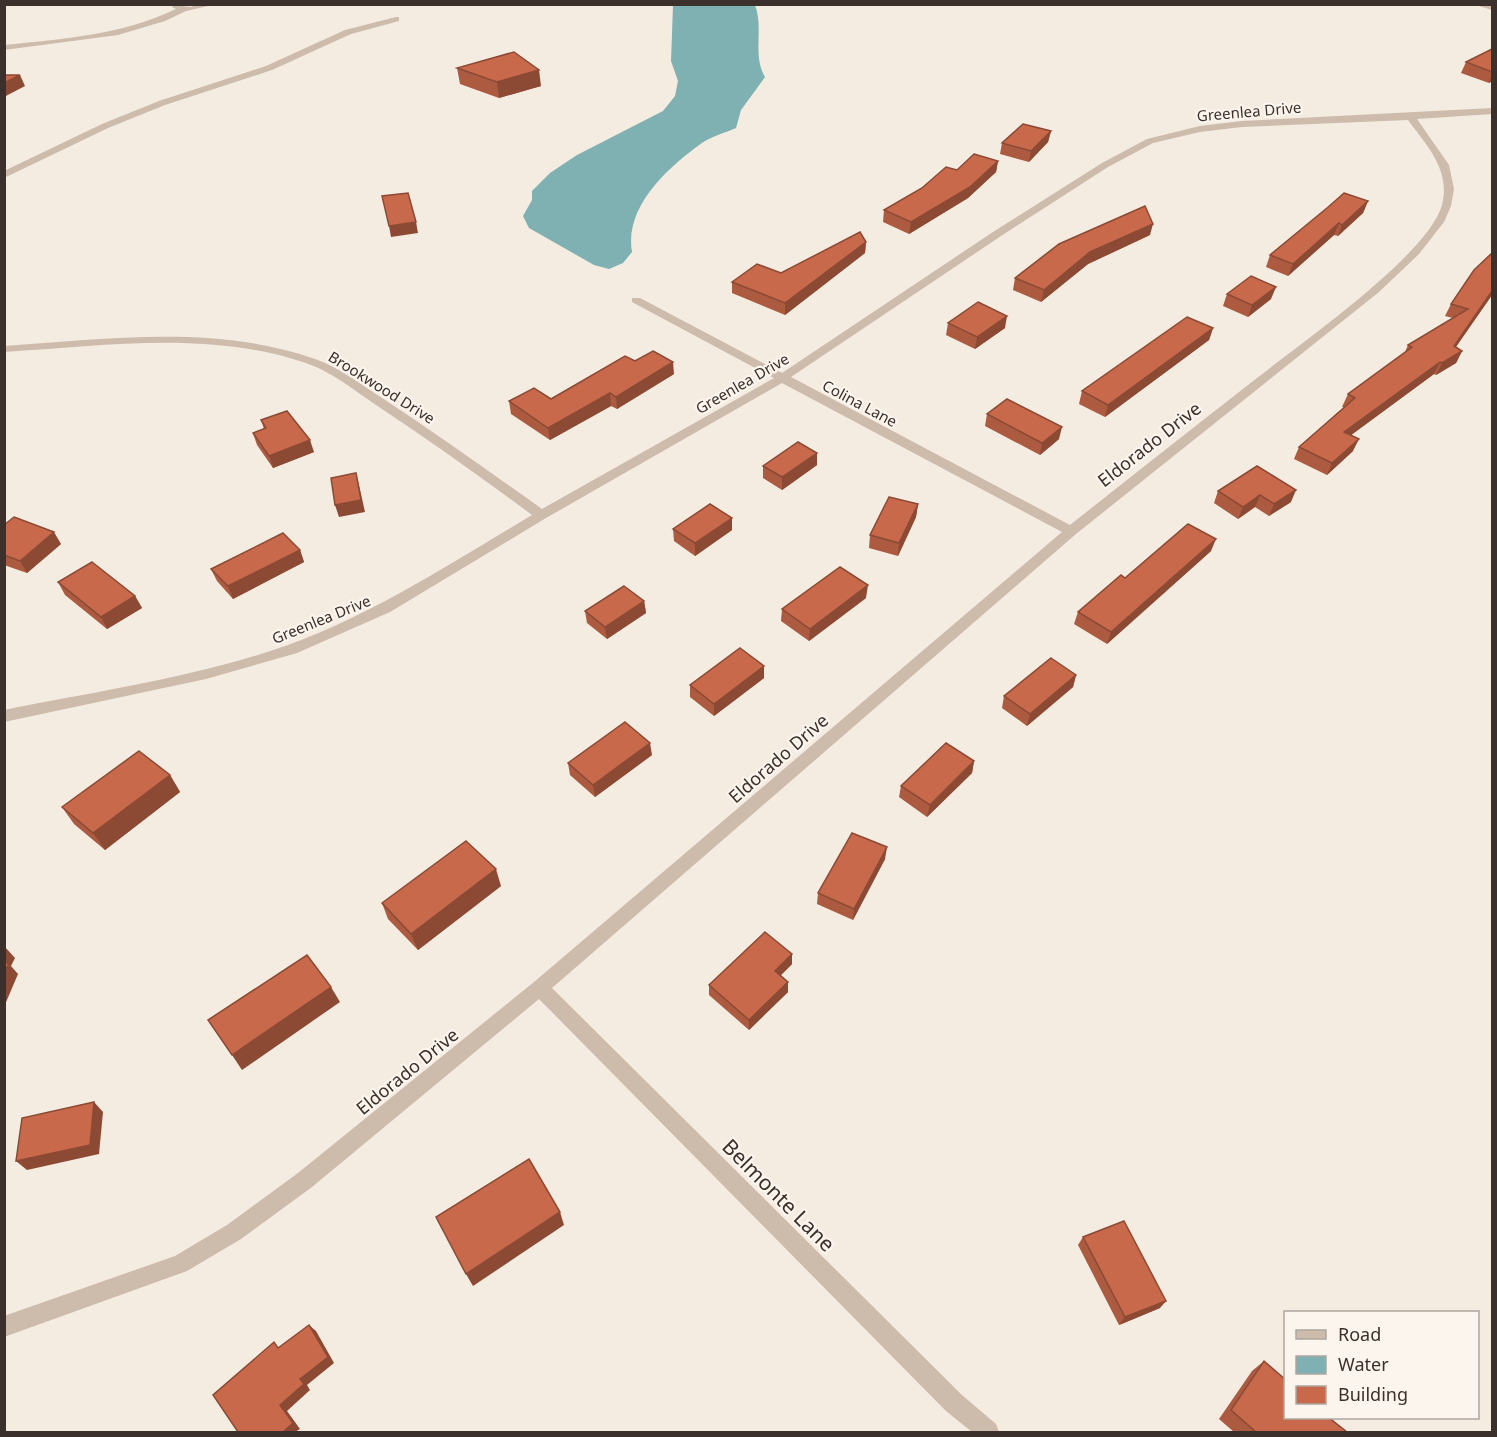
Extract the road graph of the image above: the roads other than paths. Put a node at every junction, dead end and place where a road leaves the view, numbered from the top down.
1 (170, 4) edge
2 (213, 4) edge
3 (1482, 4) edge
4 (1492, 8) edge
5 (183, 9) junction
6 (396, 19) dead end
7 (4, 48) edge
8 (1492, 111) edge
9 (1411, 117) junction
10 (4, 175) edge
11 (636, 300) dead end
12 (4, 349) edge
13 (782, 378) junction
14 (541, 516) junction
15 (1071, 531) junction
16 (4, 716) edge
17 (540, 988) junction
18 (4, 1327) edge
19 (988, 1432) edge

1 - 5 street
2 - 5 street
3 - 4 street
5 - 7 street
6 - 10 street
8 - 9 street, Greenlea Drive
9 - 13 street, Greenlea Drive
9 - 15 street, Eldorado Drive
11 - 13 street, Colina Lane
12 - 14 street, Brookwood Drive
13 - 14 street, Greenlea Drive
13 - 15 street, Colina Lane
14 - 16 street, Greenlea Drive
15 - 17 street, Eldorado Drive
17 - 18 street, Eldorado Drive
17 - 19 street, Belmonte Lane

